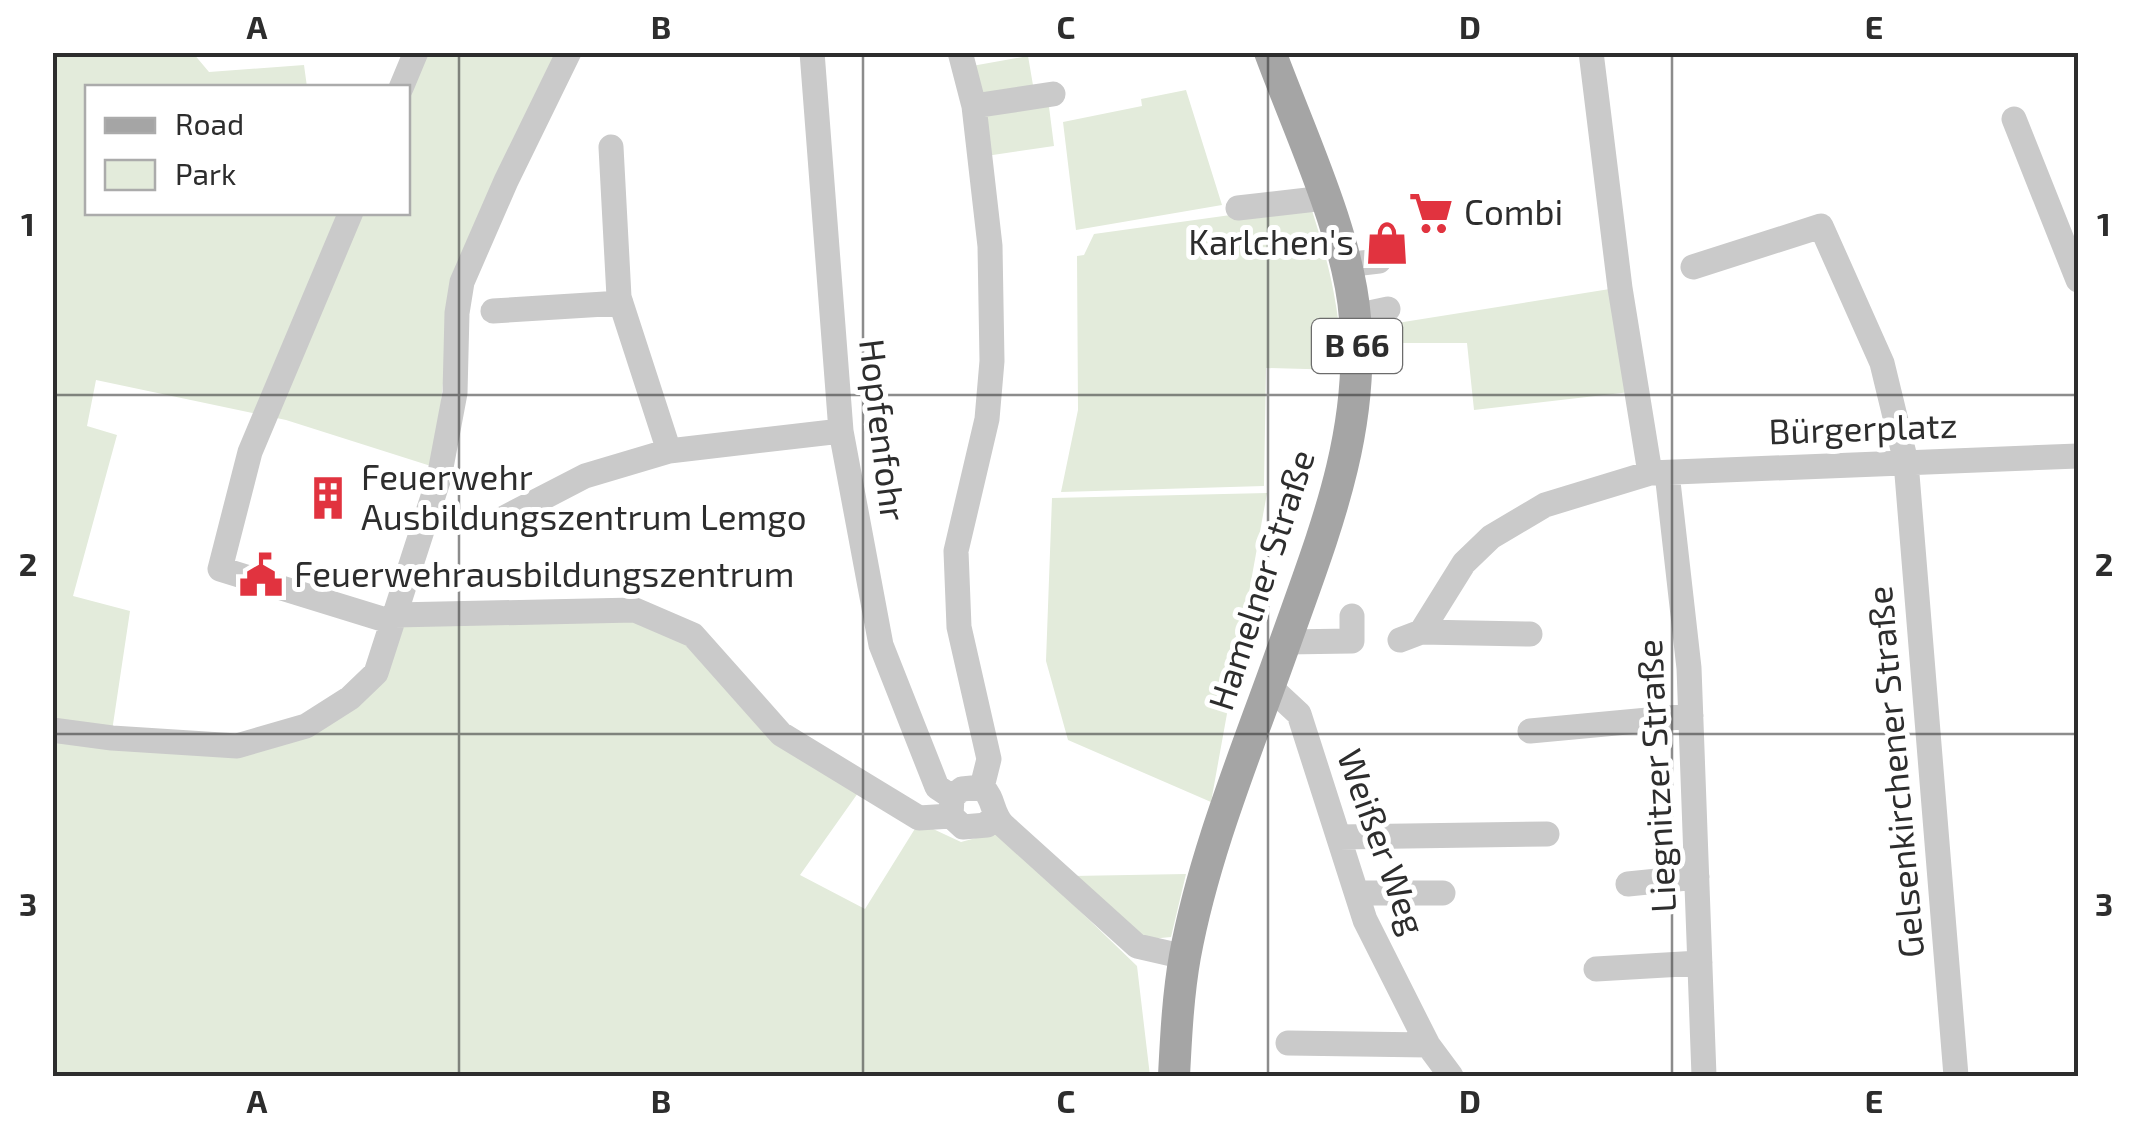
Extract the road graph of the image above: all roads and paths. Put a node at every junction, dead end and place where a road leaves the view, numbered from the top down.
1 (416, 52) edge
2 (569, 52) edge
3 (812, 52) edge
4 (960, 52) edge
5 (1270, 52) edge
6 (1592, 52) edge
7 (403, 85) edge
8 (1053, 94) dead end
9 (974, 106) junction
10 (2014, 119) dead end
11 (611, 146) dead end
12 (1325, 198) junction
13 (1238, 208) dead end
14 (350, 215) edge
15 (1379, 261) dead end
16 (1345, 265) junction
17 (1693, 267) dead end
18 (2078, 280) edge
19 (621, 303) junction
20 (1388, 309) dead end
21 (494, 311) dead end
22 (1355, 316) junction
23 (841, 431) junction
24 (669, 451) junction
25 (2078, 456) edge
26 (1906, 462) junction
27 (1658, 473) junction
28 (502, 519) dead end
29 (1352, 616) dead end
30 (394, 618) junction
31 (1530, 634) dead end
32 (1286, 642) junction
33 (1270, 688) junction
34 (1691, 716) junction
35 (52, 730) edge
36 (1530, 730) dead end
37 (982, 787) junction
38 (951, 806) junction
39 (994, 815) junction
40 (1548, 834) dead end
41 (1339, 837) junction
42 (1697, 877) junction
43 (1628, 884) dead end
44 (1357, 893) junction
45 (1443, 893) dead end
46 (1185, 957) junction
47 (1700, 963) junction
48 (1596, 969) dead end
49 (1288, 1043) dead end
50 (1428, 1045) junction
51 (1174, 1076) edge
52 (1451, 1076) edge
53 (1704, 1076) edge
54 (1956, 1076) edge

1 - 7 street
2 - 30 street
3 - 23 street, Hopfenfohr
4 - 9 street
5 - 12 main road, Hamelner Straße / B 66
6 - 27 street, Liegnitzer Straße
8 - 9 street
9 - 37 street
10 - 18 street
11 - 19 street
12 - 13 street
12 - 16 main road, Hamelner Straße / B 66
14 - 30 street
15 - 16 street
16 - 22 main road, Hamelner Straße / B 66
17 - 26 street, Gelsenkirchener Straße
19 - 21 street
19 - 24 street
20 - 22 street
22 - 32 main road, Hamelner Straße / B 66
23 - 24 street
23 - 38 street, Hopfenfohr
24 - 28 street
25 - 26 street, Bürgerplatz
26 - 27 street, Bürgerplatz
26 - 54 street, Gelsenkirchener Straße
27 - 31 street, Bürgerplatz
27 - 34 street, Liegnitzer Straße
29 - 32 street
30 - 35 street
30 - 38 street
32 - 33 main road, Hamelner Straße / B 66
33 - 41 street, Weißer Weg
33 - 46 main road, Hamelner Straße / B 66
34 - 36 street
34 - 42 street, Liegnitzer Straße
37 - 38 street
37 - 39 street
38 - 39 street
39 - 46 street
40 - 41 street
41 - 44 street, Weißer Weg
42 - 43 street
42 - 47 street, Liegnitzer Straße
44 - 45 street
44 - 50 street, Weißer Weg
46 - 51 main road, Hamelner Straße / B 66
47 - 48 street
47 - 53 street, Liegnitzer Straße
49 - 50 street
50 - 52 street, Weißer Weg

